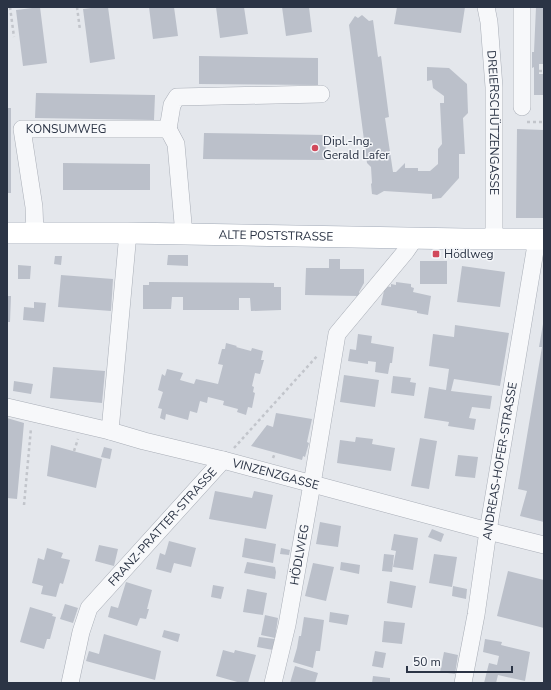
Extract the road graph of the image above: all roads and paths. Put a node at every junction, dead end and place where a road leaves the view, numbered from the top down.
1 (10, 7) edge
2 (76, 7) edge
3 (486, 7) edge
4 (522, 7) edge
5 (80, 30) dead end
6 (14, 37) dead end
7 (539, 71) dead end
8 (544, 71) edge
9 (321, 94) dead end
10 (523, 115) joint
11 (544, 122) edge
12 (168, 129) junction
13 (7, 233) edge
14 (35, 234) junction
15 (128, 234) junction
16 (184, 235) junction
17 (415, 238) junction
18 (494, 239) junction
19 (541, 239) edge
20 (337, 334) junction
21 (7, 407) edge
22 (34, 413) junction
23 (110, 431) junction
24 (223, 460) junction
25 (312, 484) junction
26 (24, 505) dead end
27 (488, 531) junction
28 (544, 545) edge
29 (70, 683) edge
30 (273, 683) edge
31 (463, 683) edge

1 - 6 path
2 - 5 path
3 - 18 street, DREIERSCHÜTZENGASSE
4 - 10 street
7 - 8 path
9 - 12 street
10 - 11 path
12 - 14 street, KONSUMWEG
12 - 16 street
13 - 14 main road, ALTE POSTSTRASSE
14 - 15 main road, ALTE POSTSTRASSE
15 - 16 main road, ALTE POSTSTRASSE
15 - 23 street
16 - 17 main road, ALTE POSTSTRASSE
17 - 18 main road, ALTE POSTSTRASSE
17 - 20 street
18 - 19 main road, ALTE POSTSTRASSE
19 - 27 street, ANDREAS-HOFER-STRASSE
20 - 24 path, FRANZ-PRATTER-STRASSE
20 - 25 street, HÖDLWEG
21 - 22 street, VINZENZGASSE
22 - 23 street, VINZENZGASSE
22 - 26 path
23 - 24 street, VINZENZGASSE
24 - 25 street, VINZENZGASSE
24 - 29 street, FRANZ-PRATTER-STRASSE
25 - 27 street, VINZENZGASSE
25 - 30 street, HÖDLWEG
27 - 28 street, VINZENZGASSE
27 - 31 street, ANDREAS-HOFER-STRASSE

